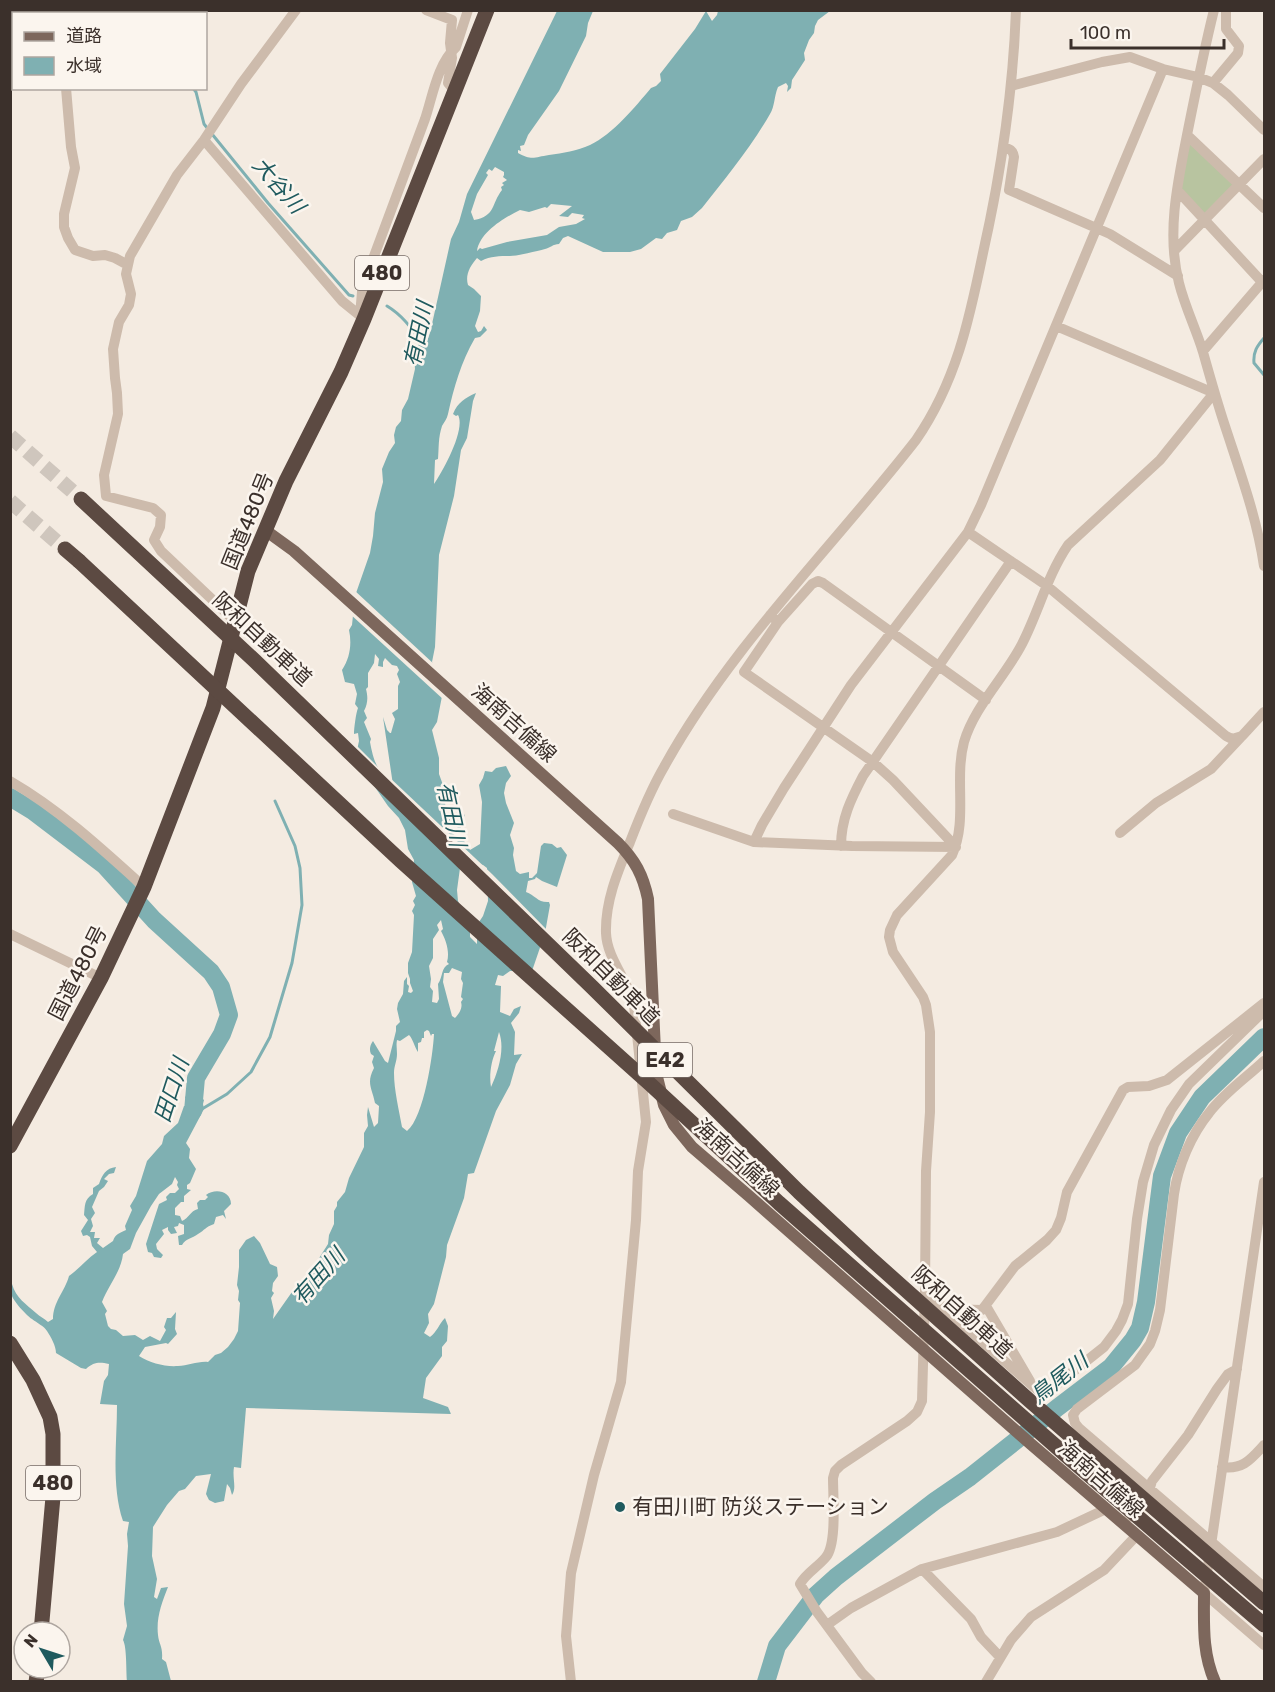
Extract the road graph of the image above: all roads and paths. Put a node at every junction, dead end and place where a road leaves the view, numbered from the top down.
1 (296, 10) edge
2 (426, 10) edge
3 (468, 10) edge
4 (487, 10) edge
5 (1016, 10) edge
6 (1214, 10) edge
7 (1226, 10) edge
8 (451, 51) junction
9 (1163, 69) junction
10 (1198, 76) junction
11 (1213, 83) junction
12 (1011, 86) junction
13 (66, 90) edge
14 (454, 90) junction
15 (1264, 130) edge
16 (1187, 135) junction
17 (204, 140) junction
18 (1003, 147) junction
19 (1264, 159) edge
20 (1240, 185) junction
21 (1177, 190) junction
22 (1264, 208) edge
23 (1205, 220) junction
24 (1097, 229) junction
25 (1174, 250) junction
26 (128, 265) junction
27 (1178, 276) junction
28 (1263, 281) edge
29 (362, 317) junction
30 (1056, 326) junction
31 (1203, 351) junction
32 (1214, 393) junction
33 (76, 495) tunnel mouth
34 (265, 530) junction
35 (968, 532) junction
36 (65, 549) tunnel mouth
37 (1011, 561) junction
38 (1264, 566) edge
39 (1046, 585) junction
40 (774, 618) junction
41 (236, 622) junction
42 (891, 632) junction
43 (939, 666) junction
44 (986, 700) junction
45 (1264, 712) edge
46 (823, 727) junction
47 (1242, 736) junction
48 (873, 762) junction
49 (10, 782) edge
50 (673, 814) dead end
51 (1120, 833) dead end
52 (754, 842) junction
53 (841, 846) junction
54 (622, 847) junction
55 (956, 847) junction
56 (143, 890) junction
57 (10, 934) edge
58 (101, 978) junction
59 (1264, 1003) edge
60 (1264, 1011) edge
61 (1264, 1062) edge
62 (10, 1146) edge
63 (1264, 1182) edge
64 (1260, 1239) edge
65 (925, 1291) junction
66 (986, 1306) junction
67 (945, 1309) junction
68 (10, 1343) edge
69 (923, 1350) junction
70 (1237, 1369) junction
71 (1031, 1386) junction
72 (1264, 1445) edge
73 (1222, 1467) junction
74 (1149, 1488) junction
75 (1106, 1509) junction
76 (1123, 1524) junction
77 (1137, 1535) junction
78 (1211, 1541) junction
79 (922, 1569) junction
80 (1264, 1587) edge
81 (1204, 1593) junction
82 (1264, 1603) edge
83 (42, 1620) edge
84 (827, 1625) junction
85 (1264, 1625) edge
86 (1264, 1645) edge
87 (1000, 1657) junction
88 (571, 1682) edge
89 (871, 1682) edge
90 (986, 1682) edge
91 (1215, 1682) edge

1 - 17 street
2 - 8 street
3 - 8 street
4 - 14 highway, 国道480号 / 480
5 - 12 street
6 - 10 street
7 - 11 street
8 - 14 street
8 - 29 street
9 - 10 street
9 - 12 street
9 - 24 street
10 - 11 street
10 - 16 street
11 - 15 street
12 - 18 street
13 - 26 street
14 - 29 highway, 国道480号 / 480
16 - 20 street
16 - 21 street
17 - 26 street
17 - 29 street
18 - 24 street
18 - 40 street
19 - 20 street
20 - 22 street
20 - 23 street
21 - 23 street
21 - 25 street
23 - 25 street
23 - 28 street
24 - 27 street
24 - 30 street
25 - 27 street
26 - 41 street
27 - 31 street
28 - 31 street
29 - 34 highway, 国道480号 / 480
30 - 32 street
30 - 35 street
31 - 32 street
32 - 38 street
32 - 39 street
33 - 82 highway, 阪和自動車道 / E42, bridge
34 - 41 highway, 国道480号 / 480
34 - 54 main road, 海南吉備線
35 - 37 street
35 - 42 street
36 - 85 highway, 阪和自動車道 / E42, bridge
37 - 39 street
37 - 43 street
39 - 44 street
39 - 47 street
40 - 42 street
40 - 46 street
40 - 54 street
41 - 56 highway, 国道480号 / 480
42 - 43 street
42 - 46 street
43 - 44 street
43 - 48 street
44 - 55 street
45 - 47 street
46 - 48 street
46 - 52 street
47 - 51 street
48 - 53 street
48 - 55 street
49 - 56 street
50 - 52 street
52 - 53 street
53 - 55 street
54 - 69 main road, 海南吉備線
54 - 88 street
55 - 65 street
56 - 58 highway, 国道480号 / 480
57 - 58 street
58 - 62 highway, 国道480号 / 480
59 - 66 street
60 - 71 street
61 - 74 street
63 - 64 street
64 - 70 street
65 - 67 street
65 - 69 street
66 - 67 street
66 - 71 street
67 - 71 street
68 - 83 highway, 480
69 - 75 main road, 海南吉備線
69 - 84 street
70 - 73 street
70 - 74 street
72 - 73 street
73 - 78 street
74 - 76 street
74 - 78 street
75 - 76 main road, 海南吉備線
75 - 79 street
76 - 77 main road, 海南吉備線
77 - 81 main road, 海南吉備線
77 - 87 street
78 - 80 street
78 - 81 street
79 - 84 street
79 - 87 street
81 - 86 street
81 - 91 main road
84 - 89 street
87 - 90 street

